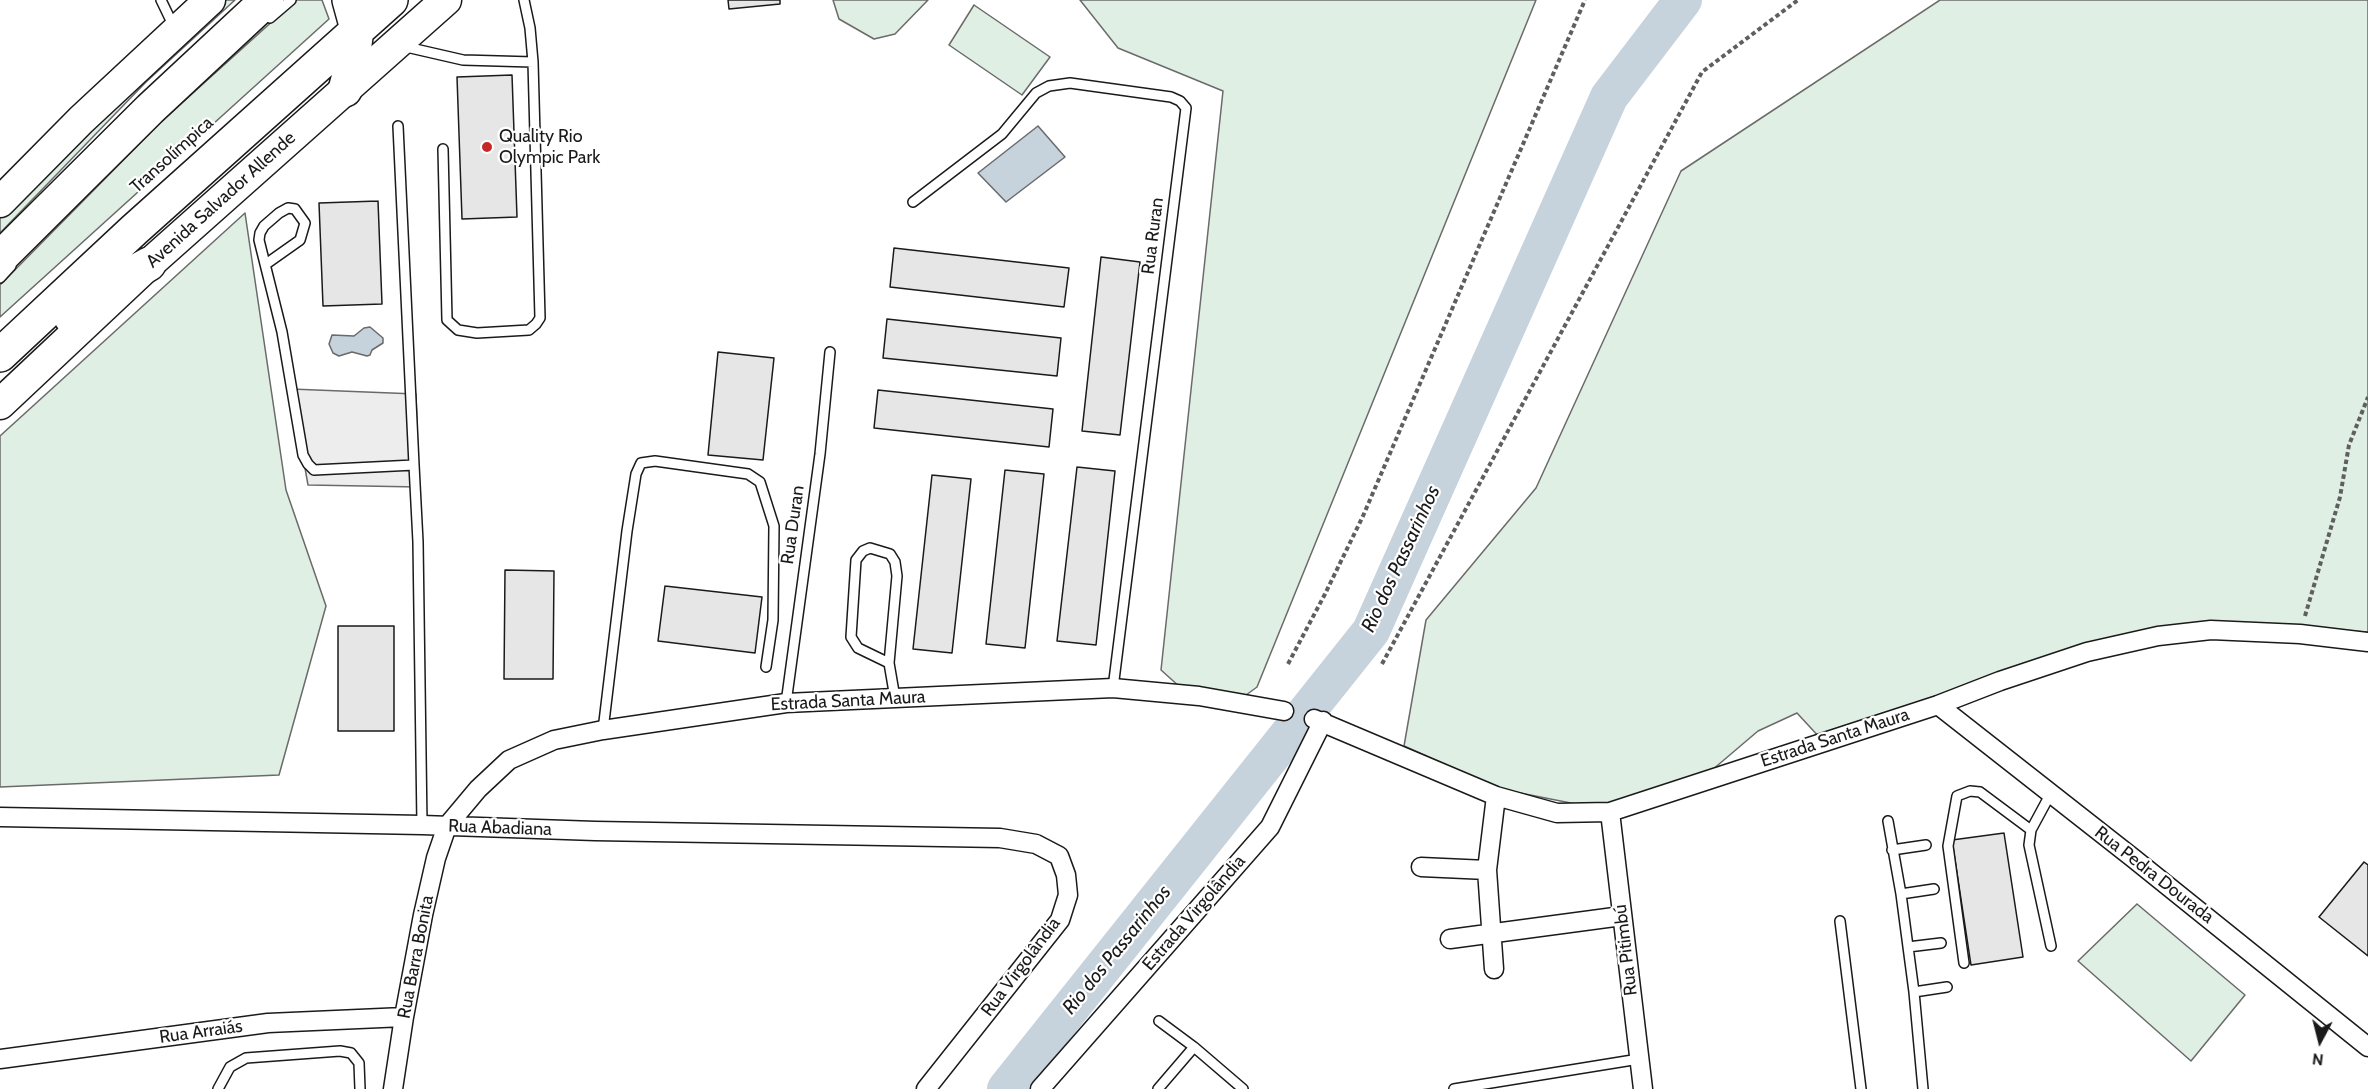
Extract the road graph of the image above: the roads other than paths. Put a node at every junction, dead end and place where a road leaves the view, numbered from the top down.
1 (161, 0) edge
2 (210, 0) edge
3 (291, 0) edge
4 (391, 0) edge
5 (446, 0) edge
6 (524, 0) edge
7 (266, 12) edge
8 (352, 14) edge
9 (176, 31) junction
10 (396, 45) junction
11 (533, 62) junction
12 (345, 90) junction
13 (398, 126) dead end
14 (443, 149) dead end
15 (0, 202) edge
16 (914, 202) dead end
17 (8, 259) edge
18 (149, 264) junction
19 (266, 264) junction
20 (0, 278) edge
21 (830, 352) dead end
22 (0, 355) edge
23 (0, 367) edge
24 (0, 404) edge
25 (414, 465) junction
26 (2368, 642) edge
27 (889, 663) junction
28 (766, 668) dead end
29 (1113, 688) junction
30 (895, 698) junction
31 (786, 703) junction
32 (1938, 705) junction
33 (1284, 711) dead end
34 (1319, 720) joint
35 (603, 730) junction
36 (2051, 794) junction
37 (1496, 796) junction
38 (1610, 812) junction
39 (0, 817) edge
40 (1888, 821) dead end
41 (422, 825) junction
42 (447, 826) junction
43 (2031, 830) junction
44 (1000, 838) joint
45 (1926, 845) dead end
46 (1892, 850) junction
47 (1420, 867) dead end
48 (1487, 870) junction
49 (1934, 889) dead end
50 (1901, 894) junction
51 (1622, 916) junction
52 (1840, 921) dead end
53 (1491, 935) junction
54 (1450, 939) dead end
55 (1941, 943) dead end
56 (2051, 946) dead end
57 (1908, 947) junction
58 (1964, 963) dead end
59 (1494, 969) dead end
60 (1947, 987) dead end
61 (1914, 992) junction
62 (404, 1017) junction
63 (1159, 1021) dead end
64 (1194, 1047) junction
65 (2368, 1047) edge
66 (0, 1059) edge
67 (1639, 1059) junction
68 (218, 1089) edge
69 (360, 1089) edge
70 (393, 1089) edge
71 (926, 1089) edge
72 (1040, 1089) edge
73 (1158, 1089) edge
74 (1243, 1089) edge
75 (1454, 1089) edge
76 (1643, 1089) edge
77 (1861, 1089) edge
78 (1923, 1089) edge

1 - 9 lane
2 - 9 main road
3 - 7 lane
4 - 8 highway, Avenida Salvador Allende
5 - 10 main road, Avenida Salvador Allende
6 - 11 lane
7 - 17 highway
8 - 12 highway
8 - 22 highway, Avenida Salvador Allende
9 - 15 main road
10 - 11 lane
10 - 12 main road, Avenida Salvador Allende
11 - 14 lane
12 - 18 main road, Avenida Salvador Allende
13 - 25 lane
16 - 29 lane, Rua Ruran
17 - 20 lane
18 - 23 highway
18 - 24 main road, Avenida Salvador Allende
19 - 19 lane
19 - 25 lane
21 - 31 lane, Rua Duran
25 - 41 lane
26 - 32 street, Estrada Santa Maura
27 - 27 lane
27 - 30 lane
28 - 35 lane
29 - 30 street, Estrada Santa Maura
29 - 33 street, Estrada Santa Maura
30 - 31 street, Estrada Santa Maura
31 - 35 street, Estrada Santa Maura
32 - 36 street, Rua Pedra Dourada
32 - 38 street, Estrada Santa Maura
34 - 37 street, Estrada Santa Maura
34 - 72 street, Estrada Virgolândia
35 - 42 street, Estrada Santa Maura
36 - 43 lane
36 - 65 street, Rua Pedra Dourada
37 - 38 street, Estrada Santa Maura
37 - 48 street
38 - 51 street, Rua Pitimbú
39 - 41 street, Rua Abadiana
40 - 46 lane
41 - 42 street, Rua Abadiana
42 - 44 street, Rua Abadiana
42 - 62 street, Rua Barra Bonita
43 - 56 lane
43 - 58 lane
44 - 71 street, Rua Virgolândia
45 - 46 lane
46 - 50 lane
47 - 48 street
48 - 53 street
49 - 50 lane
50 - 57 lane
51 - 53 street
51 - 67 street, Rua Pitimbú
52 - 77 lane
53 - 54 street
53 - 59 street
55 - 57 lane
57 - 61 lane
60 - 61 lane
61 - 78 lane
62 - 66 street, Rua Arraiás
62 - 70 street, Rua Barra Bonita
63 - 64 lane
64 - 73 lane
64 - 74 lane
67 - 75 lane
67 - 76 street, Rua Pitimbú
68 - 69 lane

